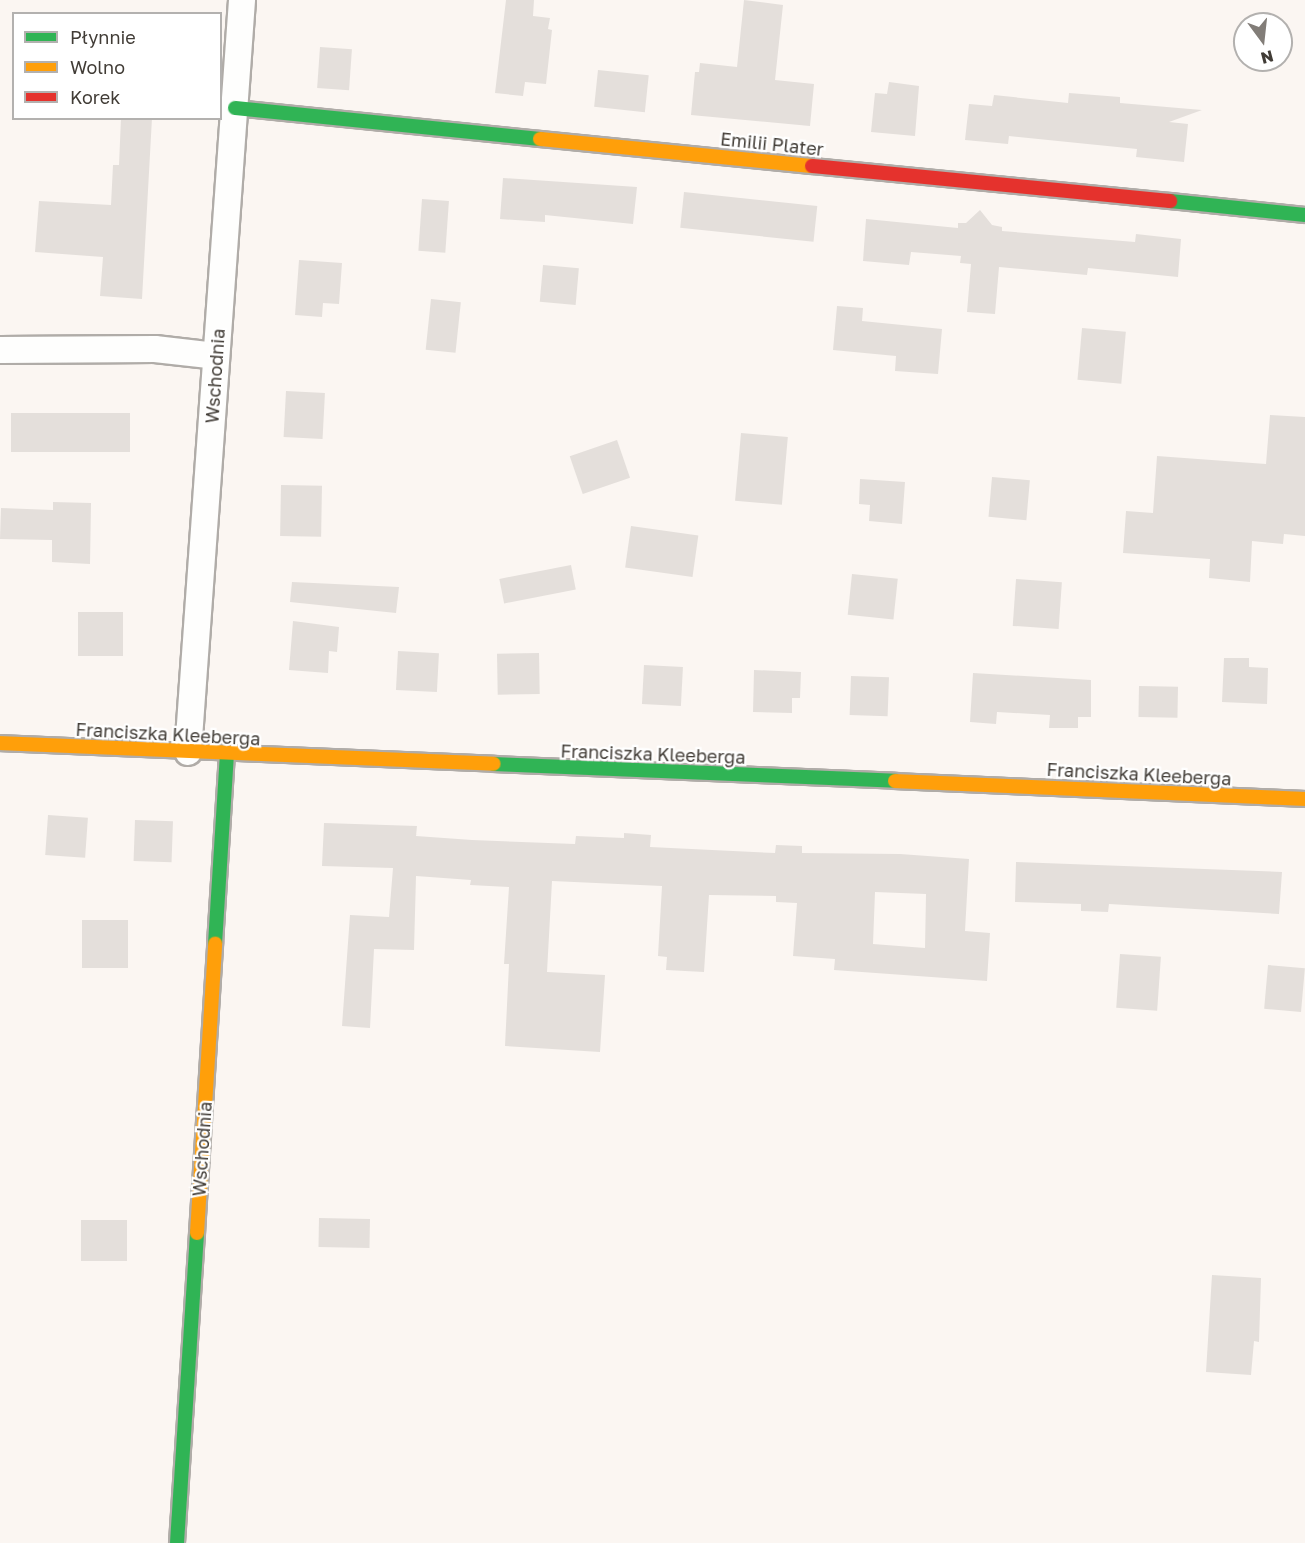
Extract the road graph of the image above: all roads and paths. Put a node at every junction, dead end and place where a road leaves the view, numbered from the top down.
1 (242, 0) edge
2 (235, 108) junction
3 (1305, 215) edge
4 (0, 350) edge
5 (216, 356) junction
6 (0, 744) edge
7 (188, 752) junction
8 (227, 755) junction
9 (1305, 799) edge
10 (177, 1543) edge

1 - 2 street, Wschodnia
2 - 3 street, Emilii Plater
2 - 5 street, Wschodnia
4 - 5 street
5 - 7 street, Wschodnia
6 - 7 street, Franciszka Kleeberga
7 - 8 street, Franciszka Kleeberga
8 - 9 street, Franciszka Kleeberga
8 - 10 street, Wschodnia

